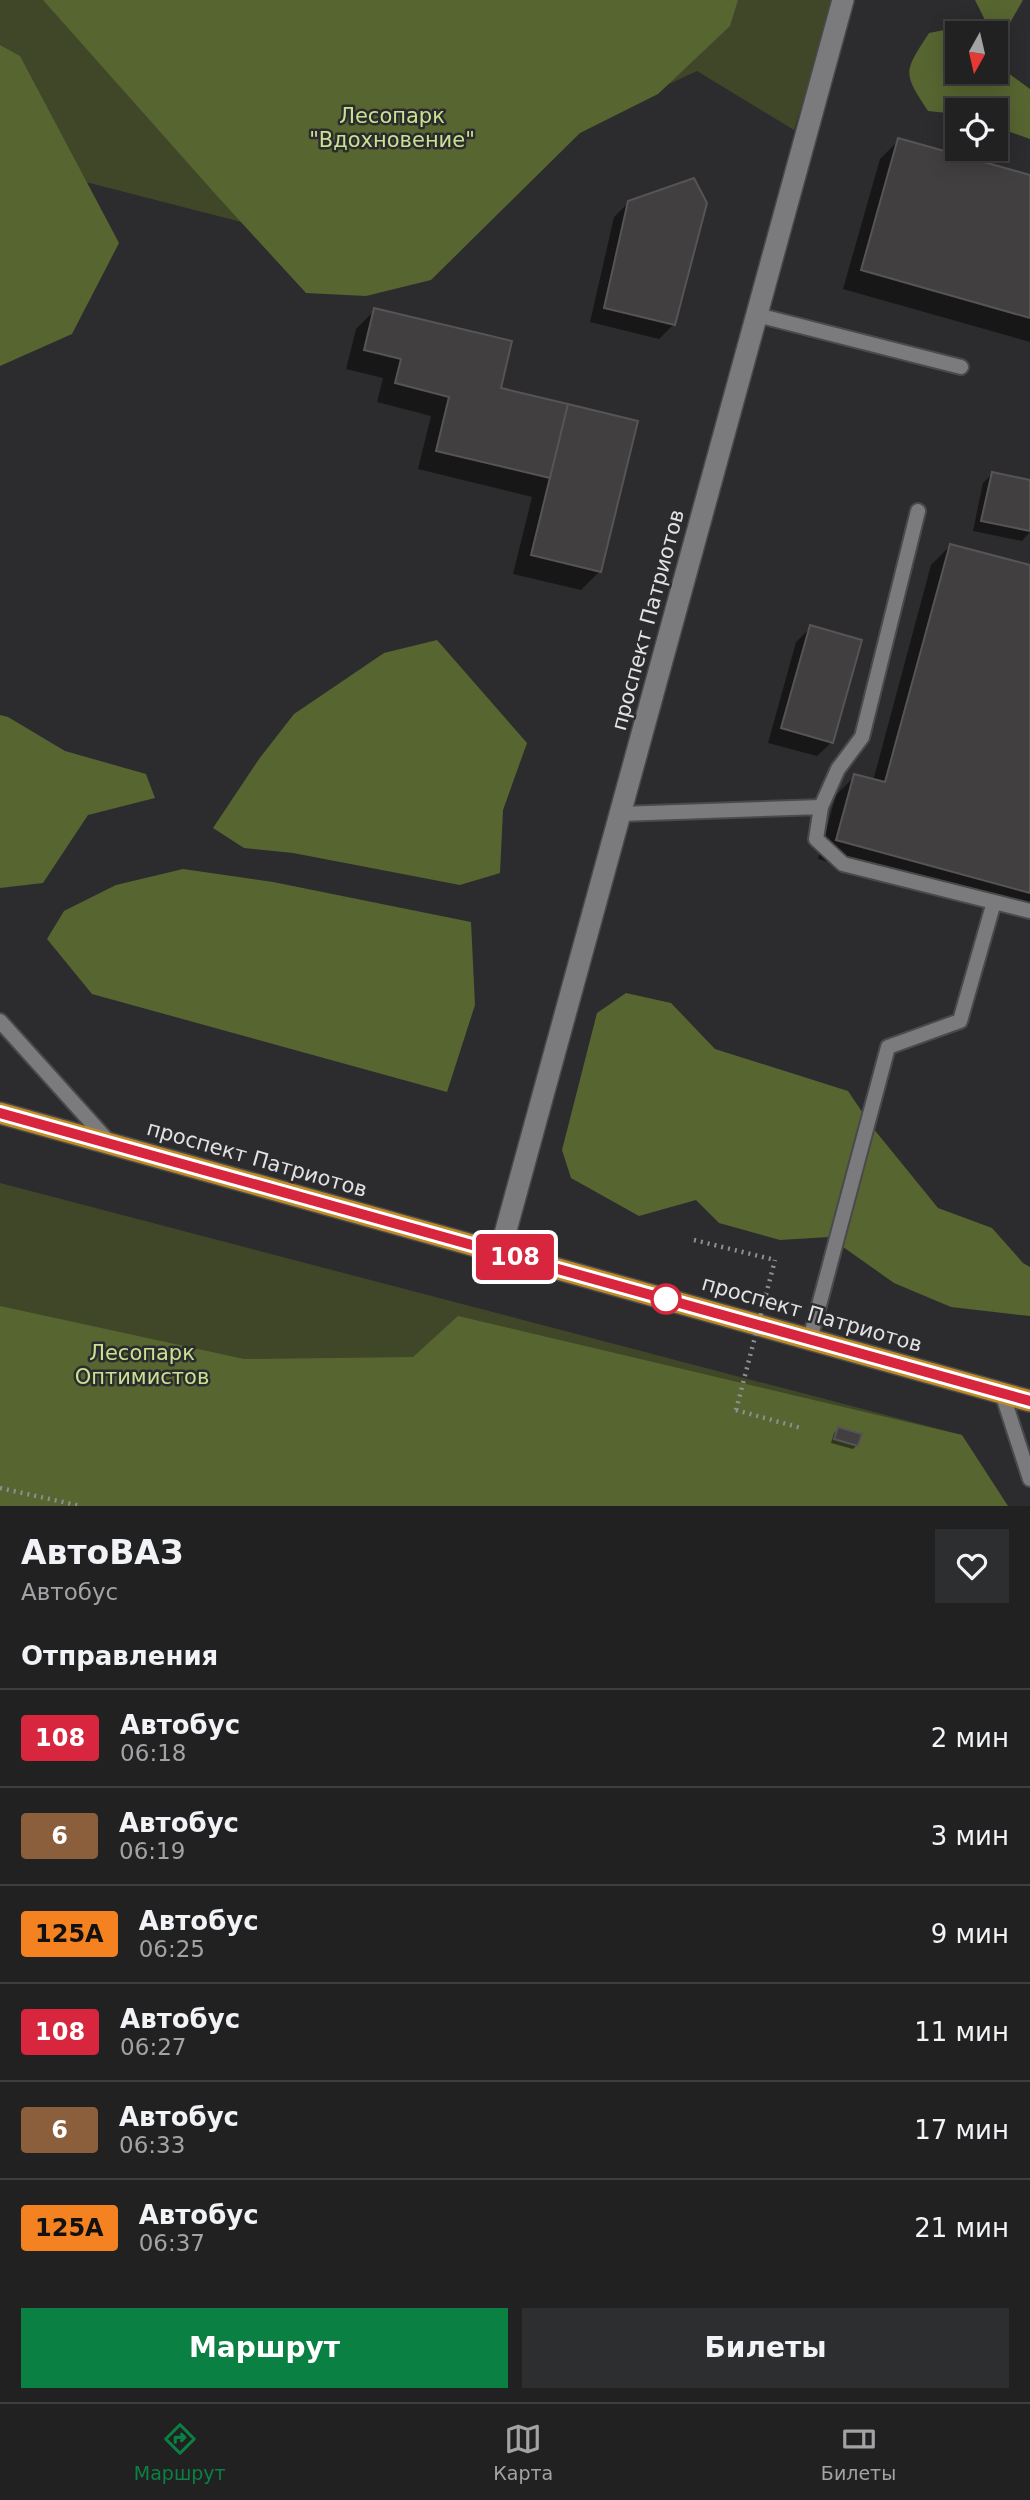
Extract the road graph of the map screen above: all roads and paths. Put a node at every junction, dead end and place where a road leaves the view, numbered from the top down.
1 (843, 0) edge
2 (757, 315) junction
3 (961, 368) dead end
4 (918, 511) dead end
5 (821, 807) junction
6 (620, 814) junction
7 (994, 902) junction
8 (1030, 911) edge
9 (0, 1021) edge
10 (0, 1113) edge
11 (110, 1143) junction
12 (694, 1240) dead end
13 (500, 1252) junction
14 (810, 1339) junction
15 (1002, 1393) junction
16 (1030, 1401) edge
17 (801, 1428) dead end
18 (1030, 1479) edge
19 (0, 1488) edge
20 (81, 1506) edge

1 - 2 street, проспект Патриотов
2 - 3 lane
2 - 6 street, проспект Патриотов
4 - 5 lane
5 - 6 lane
5 - 7 lane
6 - 13 street, проспект Патриотов
7 - 8 lane
7 - 14 lane
9 - 11 lane
10 - 11 highway, проспект Патриотов
11 - 13 highway, проспект Патриотов
12 - 17 path, bridge
13 - 14 highway, проспект Патриотов
14 - 15 highway, проспект Патриотов
15 - 16 highway, проспект Патриотов
15 - 18 lane
19 - 20 path

